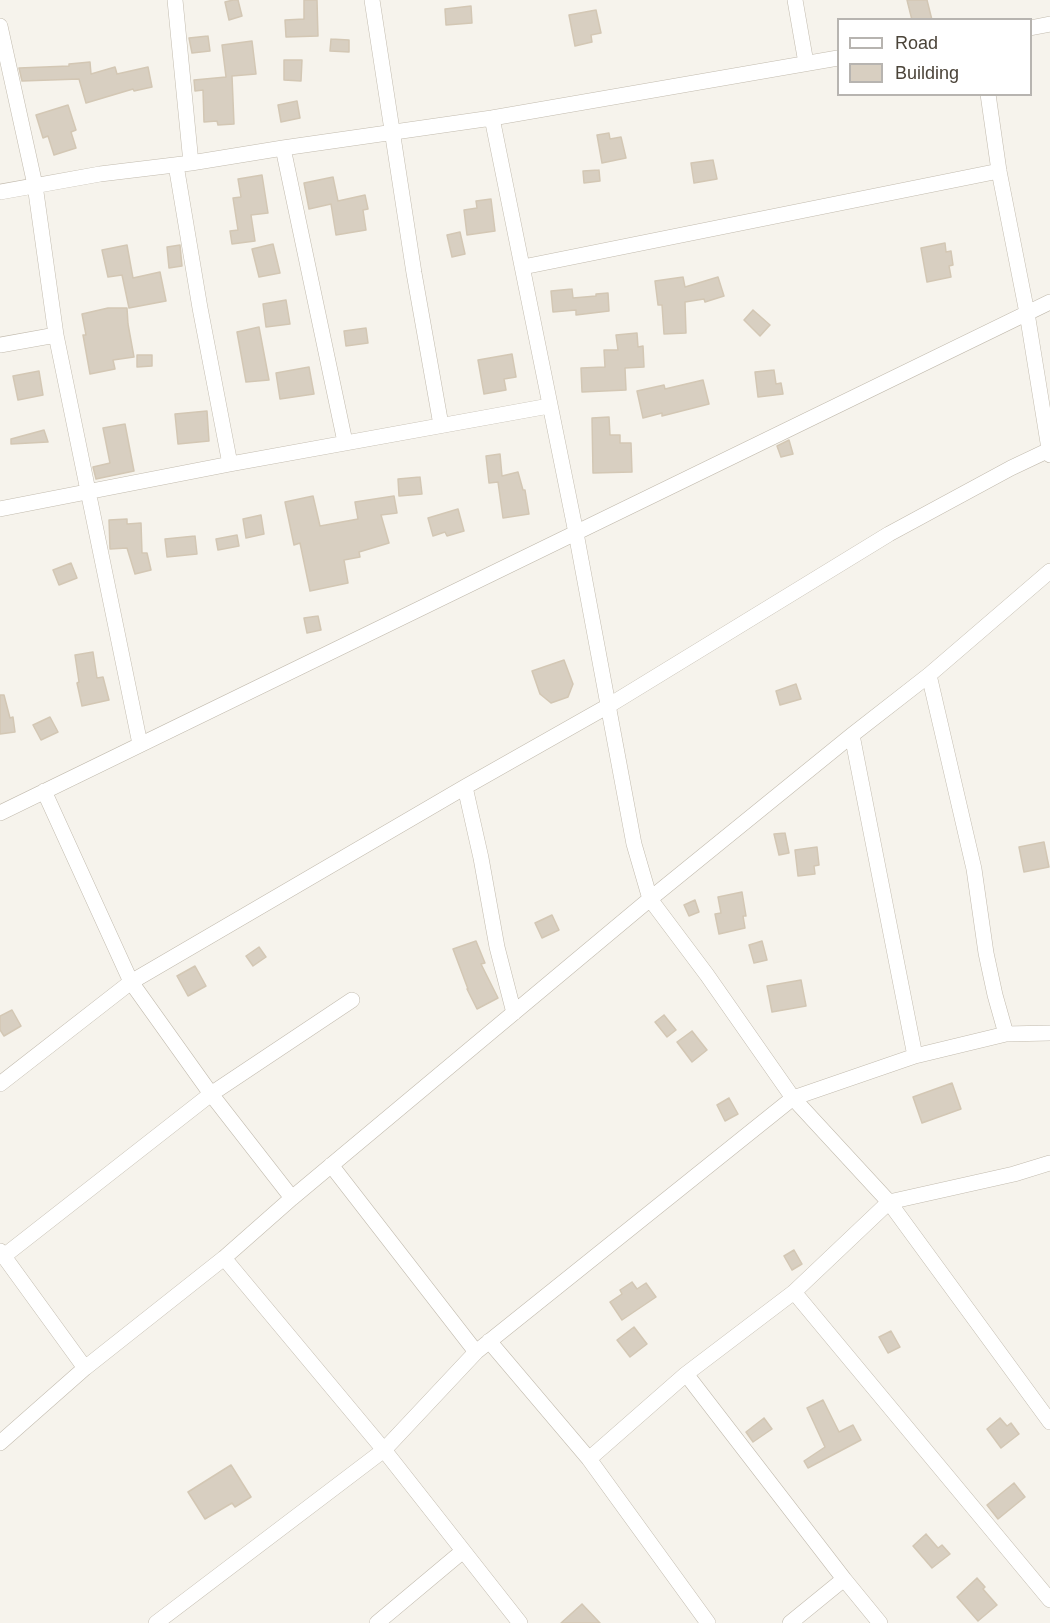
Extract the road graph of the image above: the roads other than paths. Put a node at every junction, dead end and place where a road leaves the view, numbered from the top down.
1 (175, 0) edge
2 (372, 0) edge
3 (795, 0) edge
4 (1050, 24) edge
5 (0, 26) edge
6 (1032, 28) edge
7 (837, 58) edge
8 (806, 63) junction
9 (988, 96) edge
10 (492, 118) junction
11 (393, 132) junction
12 (283, 148) junction
13 (184, 164) junction
14 (999, 171) junction
15 (34, 185) junction
16 (0, 192) edge
17 (523, 267) junction
18 (1050, 302) edge
19 (1027, 313) junction
20 (56, 335) junction
21 (0, 345) edge
22 (549, 406) junction
23 (441, 425) junction
24 (345, 442) junction
25 (1049, 450) edge
26 (1050, 456) edge
27 (230, 464) junction
28 (87, 492) junction
29 (0, 509) edge
30 (576, 533) junction
31 (1050, 571) edge
32 (929, 675) junction
33 (608, 706) junction
34 (852, 735) junction
35 (140, 744) junction
36 (465, 787) junction
37 (44, 791) junction
38 (0, 813) edge
39 (650, 899) junction
40 (131, 982) junction
41 (351, 1000) dead end
42 (514, 1013) junction
43 (1050, 1033) edge
44 (1006, 1034) junction
45 (915, 1056) junction
46 (0, 1084) edge
47 (211, 1094) junction
48 (793, 1098) junction
49 (1050, 1163) edge
50 (331, 1165) junction
51 (292, 1198) junction
52 (890, 1202) junction
53 (2, 1254) edge
54 (224, 1258) junction
55 (794, 1292) junction
56 (489, 1341) junction
57 (476, 1352) junction
58 (85, 1368) junction
59 (686, 1374) junction
60 (1050, 1422) edge
61 (0, 1443) edge
62 (384, 1450) junction
63 (589, 1459) junction
64 (463, 1551) junction
65 (844, 1579) junction
66 (1050, 1600) edge
67 (156, 1623) edge
68 (377, 1623) edge
69 (520, 1623) edge
70 (708, 1623) edge
71 (790, 1623) edge
72 (880, 1623) edge

1 - 13 street
2 - 11 street
3 - 8 street
4 - 6 street
5 - 15 street
7 - 8 street
8 - 10 street
9 - 14 street
10 - 11 street
10 - 17 street
11 - 12 street
11 - 23 street
12 - 13 street
12 - 24 street
13 - 15 street
13 - 27 street
14 - 17 street
14 - 19 street
15 - 16 street
15 - 20 street
17 - 22 street
18 - 19 street
19 - 25 street
19 - 30 street
20 - 21 street
20 - 28 street
22 - 23 street
22 - 30 street
23 - 24 street
24 - 27 street
25 - 26 street
25 - 33 street
27 - 28 street
28 - 29 street
28 - 35 street
30 - 33 street
30 - 35 street
31 - 32 street
32 - 34 street
32 - 44 street
33 - 36 street
33 - 39 street
34 - 39 street
34 - 45 street
35 - 37 street
36 - 40 street
36 - 42 street
37 - 38 street
37 - 40 street
39 - 42 street
39 - 48 street
40 - 46 street
40 - 47 street
41 - 47 street
42 - 50 street
43 - 44 street
44 - 45 street
45 - 48 street
47 - 51 street
47 - 53 street
48 - 52 street
48 - 56 street
49 - 52 street
50 - 51 street
50 - 57 street
51 - 54 street
52 - 55 street
52 - 60 street
53 - 58 street
54 - 58 street
54 - 62 street
55 - 59 street
55 - 66 street
56 - 57 street
56 - 63 street
57 - 62 street
58 - 61 street
59 - 63 street
59 - 65 street
62 - 64 street
62 - 67 street
63 - 70 street
64 - 68 street
64 - 69 street
65 - 71 street
65 - 72 street

